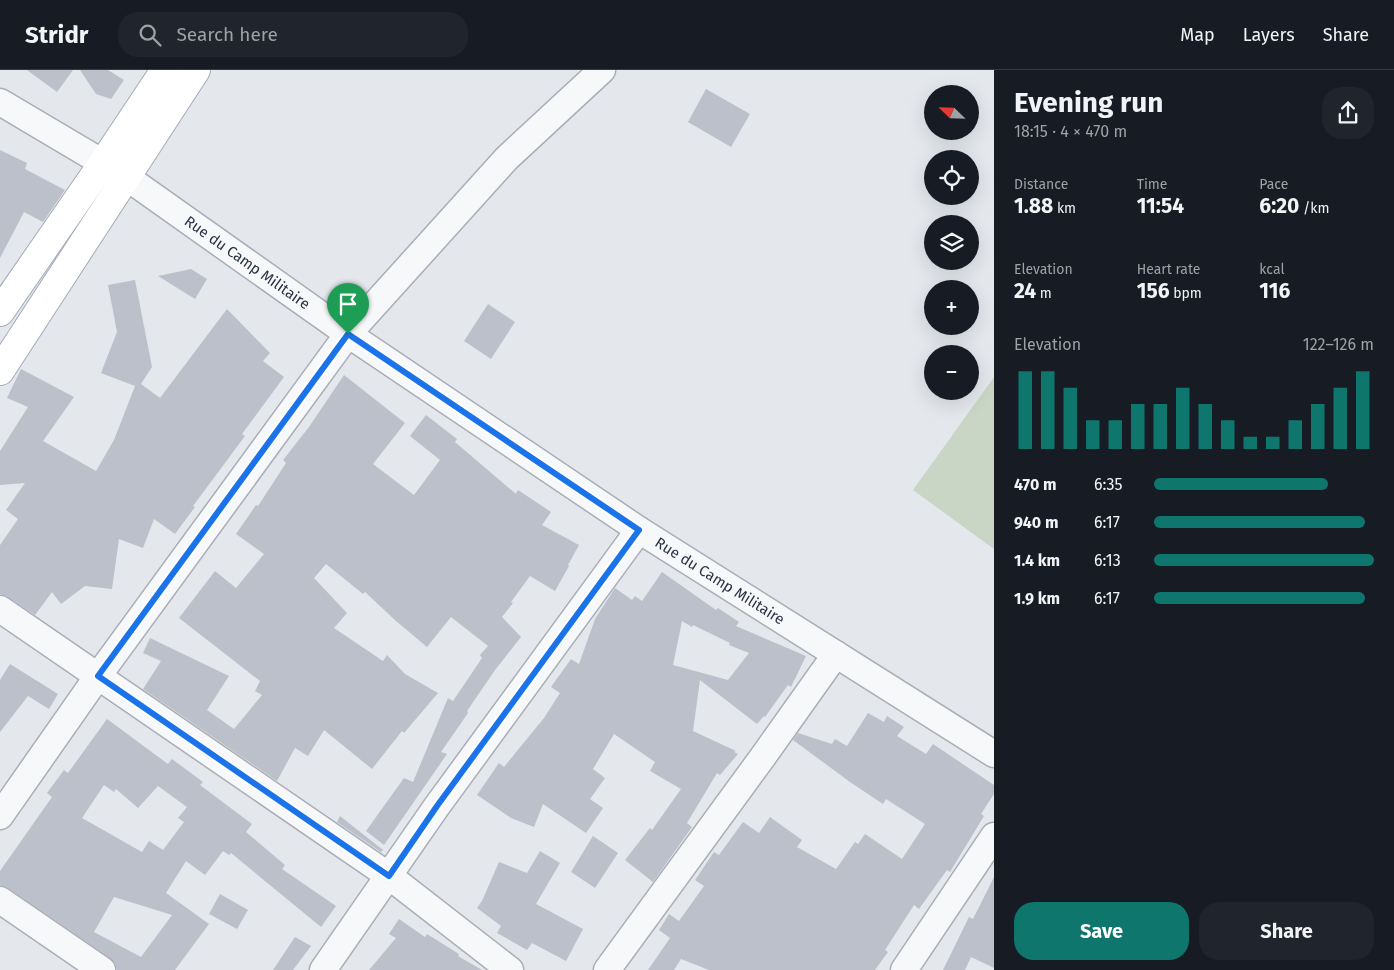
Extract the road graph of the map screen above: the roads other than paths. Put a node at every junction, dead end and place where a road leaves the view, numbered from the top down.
1 (165, 70) edge
2 (196, 70) edge
3 (602, 70) edge
4 (0, 102) edge
5 (114, 170) junction
6 (0, 312) edge
7 (348, 334) junction
8 (0, 370) edge
9 (639, 530) junction
10 (0, 609) edge
11 (836, 654) junction
12 (98, 676) junction
13 (994, 754) edge
14 (0, 816) edge
15 (994, 836) edge
16 (389, 876) junction
17 (0, 900) edge
18 (102, 970) edge
19 (323, 970) edge
20 (510, 970) edge
21 (607, 970) edge
22 (904, 970) edge

1 - 5 main road
2 - 5 main road
3 - 7 street
4 - 5 street, Rue du Camp Militaire
5 - 6 main road
5 - 7 street, Rue du Camp Militaire
5 - 8 main road
7 - 9 street, Rue du Camp Militaire
7 - 12 street
9 - 11 street, Rue du Camp Militaire
9 - 16 street
10 - 12 street
11 - 13 street, Rue du Camp Militaire
11 - 21 street
12 - 14 street
12 - 16 street
15 - 22 street
16 - 19 street
16 - 20 street
17 - 18 street

